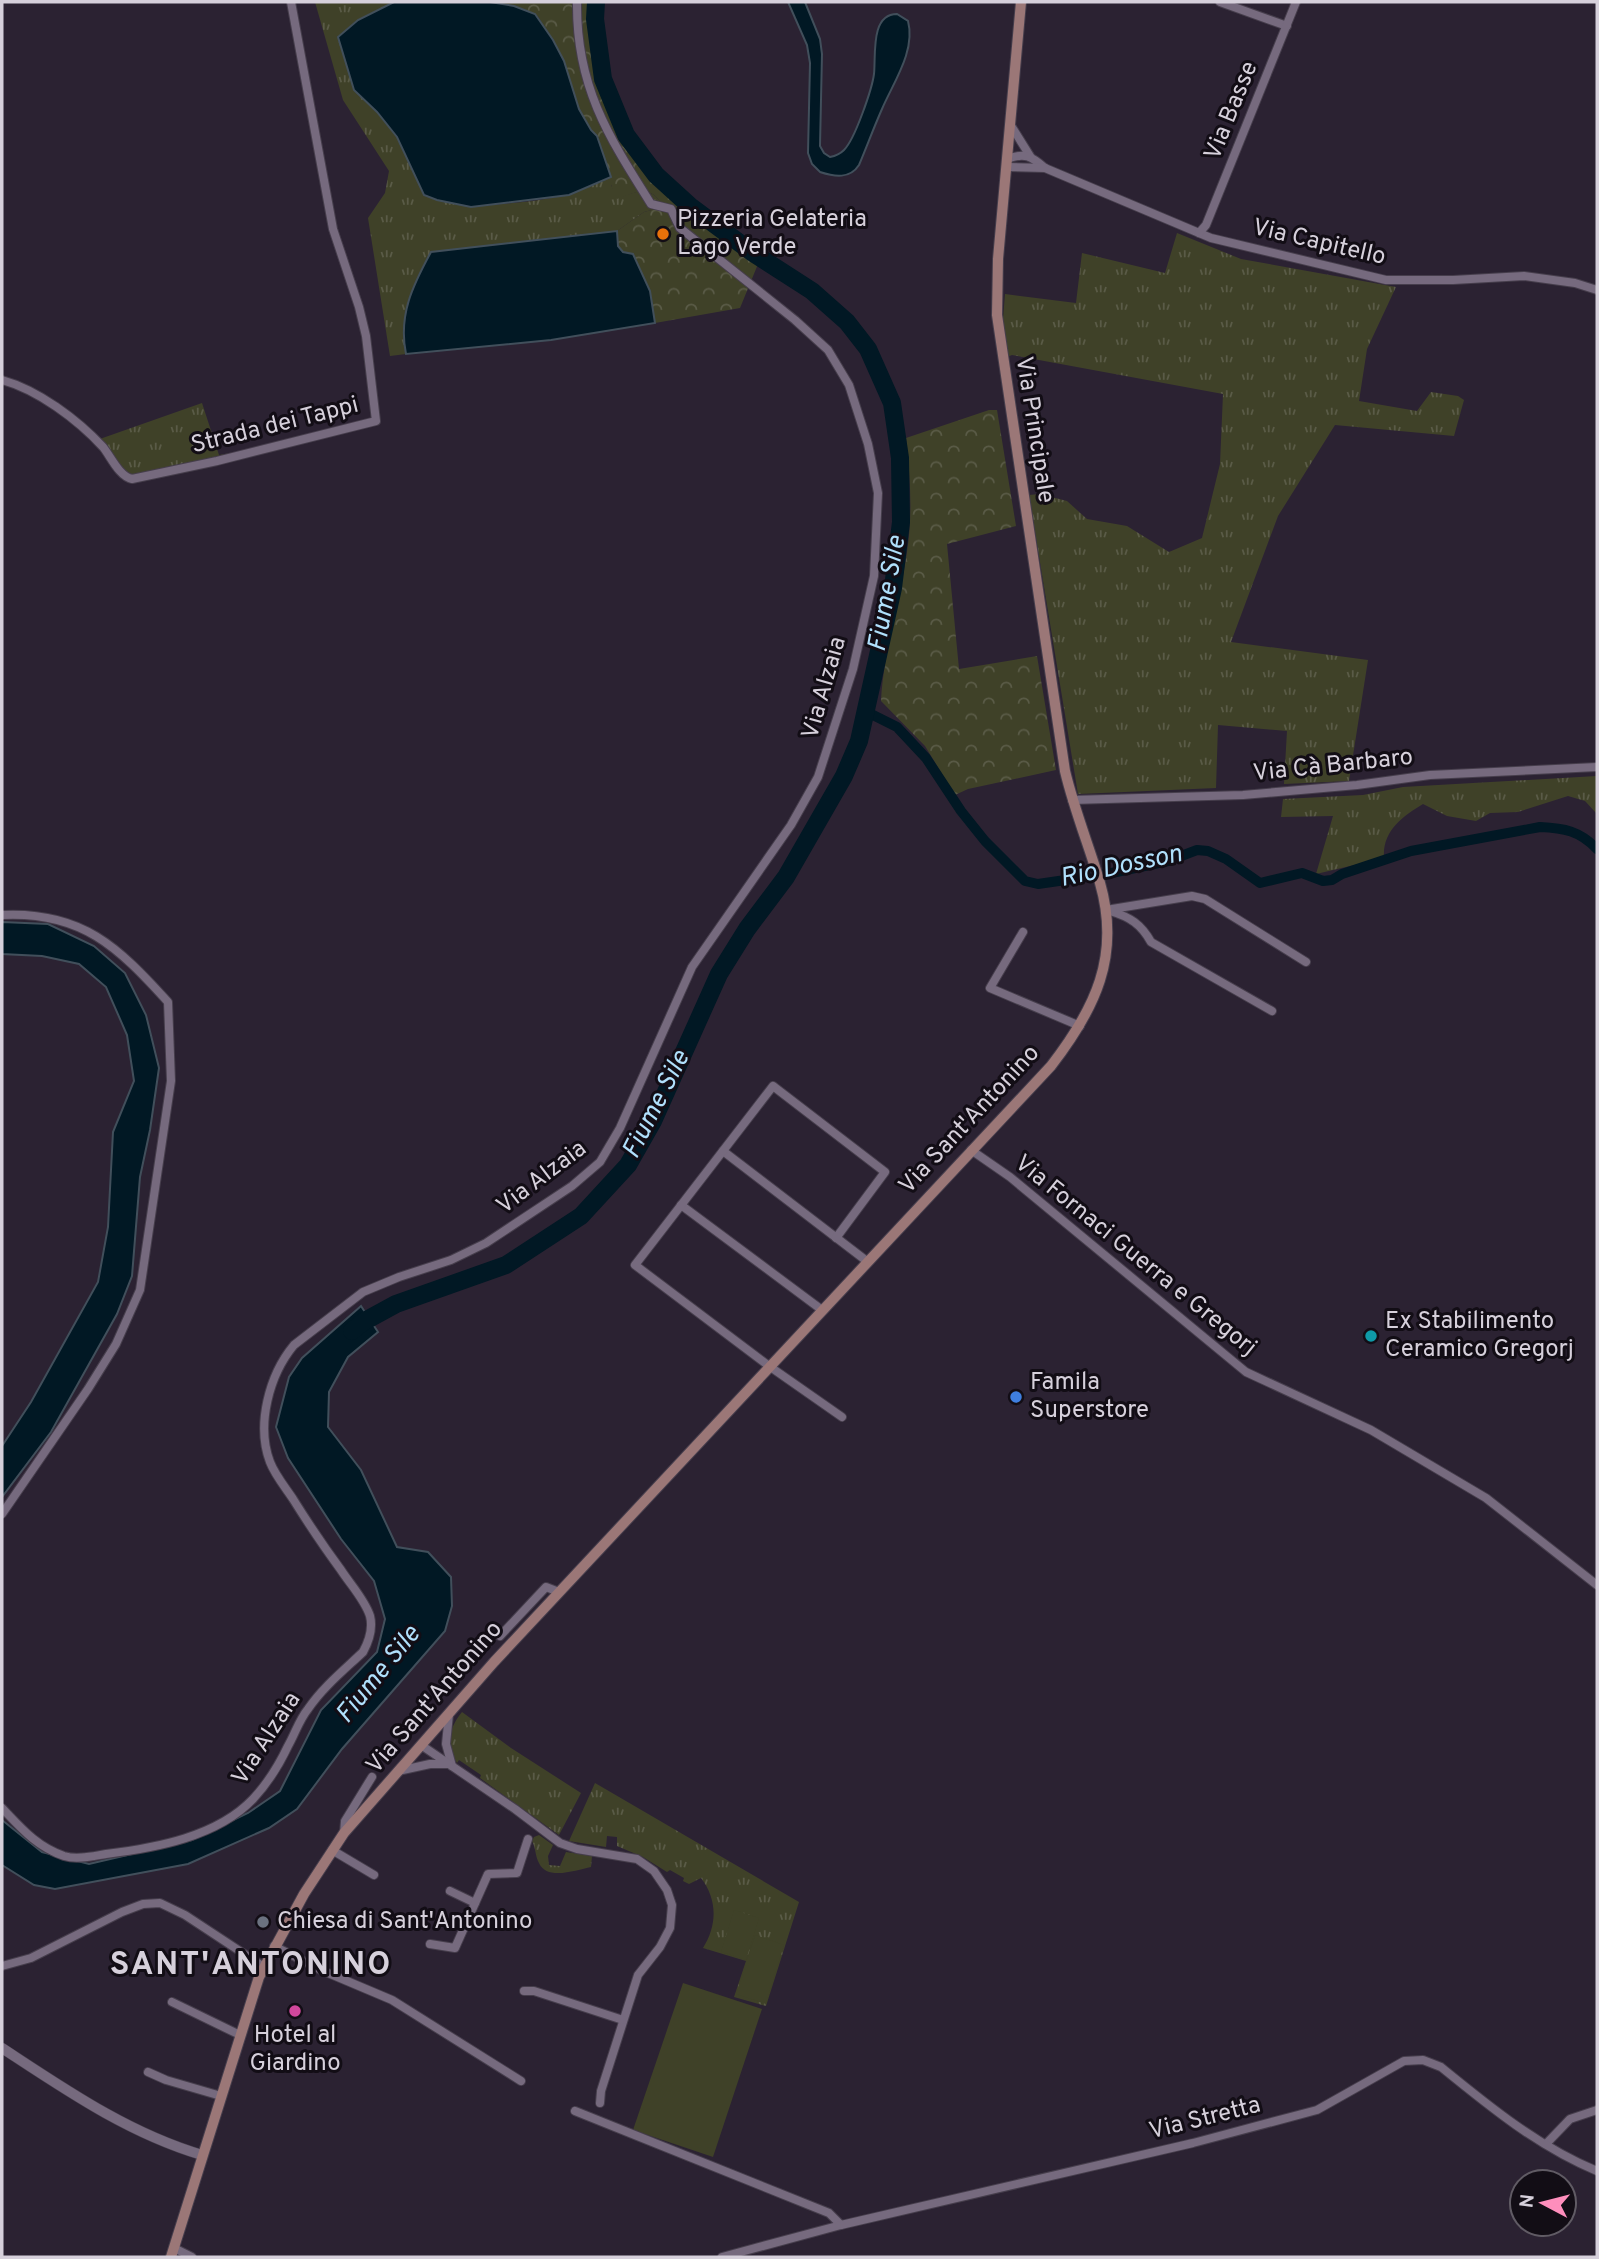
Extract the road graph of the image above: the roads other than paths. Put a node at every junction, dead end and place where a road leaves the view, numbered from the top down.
1 (291, 2) edge
2 (577, 2) edge
3 (1021, 2) edge
4 (1220, 2) edge
5 (1296, 2) edge
6 (1287, 26) junction
7 (1010, 124) junction
8 (1030, 156) junction
9 (1006, 163) junction
10 (1045, 168) junction
11 (1199, 233) junction
12 (1597, 290) edge
13 (2, 380) edge
14 (1597, 767) edge
15 (1072, 800) junction
16 (1092, 860) joint
17 (1106, 910) junction
18 (2, 915) edge
19 (1023, 932) dead end
20 (1307, 962) dead end
21 (1272, 1011) dead end
22 (1080, 1026) junction
23 (971, 1150) junction
24 (723, 1151) junction
25 (681, 1205) junction
26 (836, 1238) junction
27 (867, 1262) junction
28 (822, 1310) junction
29 (769, 1366) junction
30 (842, 1417) dead end
31 (2, 1514) edge
32 (1597, 1585) edge
33 (559, 1592) junction
34 (500, 1636) dead end
35 (450, 1711) junction
36 (421, 1745) junction
37 (451, 1765) junction
38 (398, 1771) junction
39 (372, 1777) dead end
40 (2, 1808) edge
41 (344, 1833) junction
42 (528, 1839) dead end
43 (332, 1850) junction
44 (374, 1875) dead end
45 (450, 1891) dead end
46 (475, 1903) junction
47 (430, 1944) dead end
48 (274, 1946) junction
49 (2, 1966) edge
50 (264, 1966) junction
51 (524, 1991) dead end
52 (172, 2002) dead end
53 (623, 2020) junction
54 (240, 2035) junction
55 (2, 2048) edge
56 (148, 2071) dead end
57 (521, 2081) dead end
58 (221, 2096) junction
59 (600, 2103) dead end
60 (1597, 2110) edge
61 (575, 2111) dead end
62 (1546, 2144) junction
63 (202, 2155) junction
64 (1597, 2171) edge
65 (841, 2225) junction
66 (173, 2253) edge
67 (192, 2257) edge
68 (722, 2257) edge

1 - 13 street, Strada dei Tappi
2 - 40 street, Via Alzaia
3 - 7 main road, Via Principale
4 - 6 street
5 - 6 street, Via Basse
6 - 11 street, Via Basse
7 - 8 street, Via Capitello
7 - 9 main road, Via Principale
8 - 9 street
8 - 10 street, Via Capitello
9 - 10 street, Via Capitello
9 - 15 main road, Via Principale
10 - 11 street, Via Capitello
11 - 12 street, Via Capitello
14 - 15 street, Via Cà Barbaro
15 - 16 main road, Via Principale
16 - 17 main road, Via Sant'Antonino
17 - 20 street
17 - 21 street
17 - 22 main road, Via Sant'Antonino
18 - 31 street
19 - 22 street
22 - 23 main road, Via Sant'Antonino
23 - 27 main road, Via Sant'Antonino
23 - 32 street, Via Fornaci Guerra e Gregorj
24 - 25 street
24 - 26 street
24 - 26 street
25 - 28 street
25 - 29 street
26 - 27 street
27 - 28 main road, Via Sant'Antonino
28 - 29 main road, Via Sant'Antonino
29 - 30 street
29 - 33 main road, Via Sant'Antonino
33 - 34 street, Via Sant'Antonino
33 - 35 main road, Via Sant'Antonino
35 - 36 main road, Via Sant'Antonino
35 - 37 street
36 - 37 street
36 - 38 main road, Via Sant'Antonino
37 - 38 street
37 - 53 street
38 - 41 main road, Via Sant'Antonino
39 - 41 street, Via Sant'Antonino
41 - 43 main road, Via Sant'Antonino
42 - 46 street
43 - 44 street
43 - 48 main road, Via Sant'Antonino
45 - 46 street
46 - 47 street
48 - 50 main road, Via Sant'Antonino
48 - 57 street
49 - 50 street
50 - 54 main road, Via Sant'Antonino
51 - 53 street
52 - 54 street
53 - 59 street
54 - 58 main road, Via Sant'Antonino
55 - 63 street
56 - 58 street
58 - 63 main road, Via Sant'Antonino
60 - 62 street
61 - 65 street
62 - 64 street, Via Stretta
62 - 65 street, Via Stretta
63 - 66 main road, Via Sant'Antonino
65 - 68 street, Via Stretta
66 - 67 street

